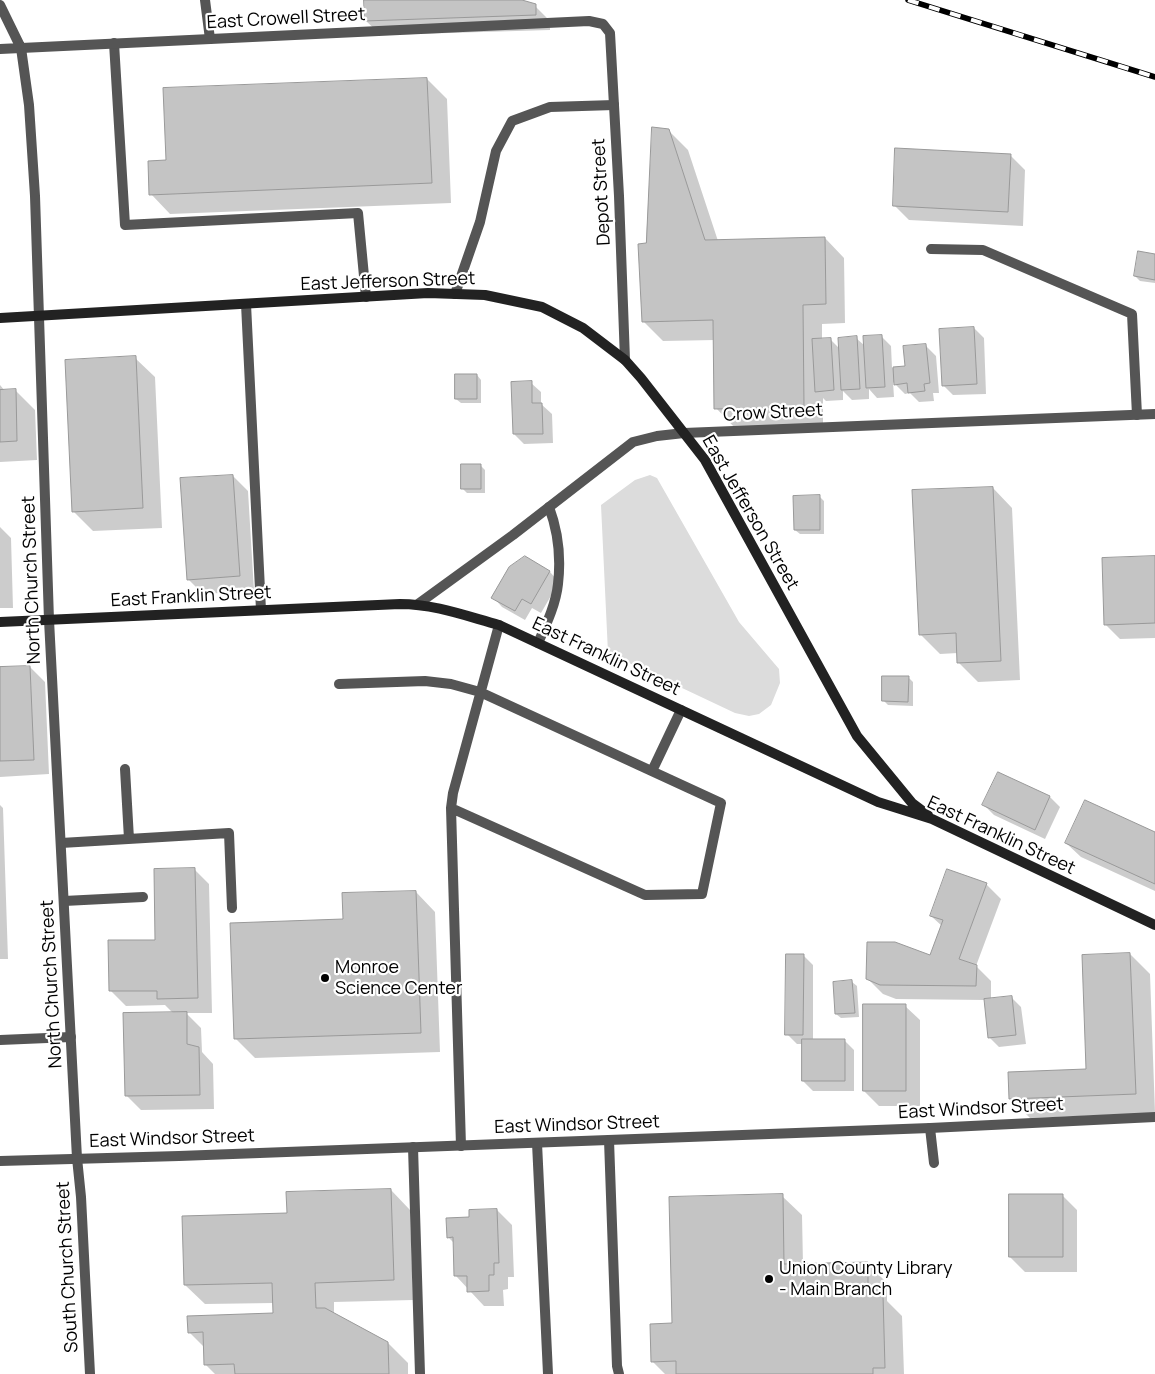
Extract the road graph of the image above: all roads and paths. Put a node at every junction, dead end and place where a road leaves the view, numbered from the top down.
1 (205, 0) edge
2 (0, 5) edge
3 (603, 24) joint
4 (210, 39) junction
5 (114, 44) junction
6 (21, 48) junction
7 (0, 49) edge
8 (614, 105) junction
9 (931, 249) dead end
10 (455, 294) junction
11 (366, 297) junction
12 (246, 304) junction
13 (39, 316) junction
14 (0, 318) edge
15 (624, 360) junction
16 (1137, 414) junction
17 (1155, 414) edge
18 (684, 433) junction
19 (549, 507) junction
20 (418, 604) junction
21 (261, 610) junction
22 (49, 620) junction
23 (0, 622) edge
24 (499, 625) junction
25 (538, 643) junction
26 (339, 684) dead end
27 (480, 692) junction
28 (681, 710) junction
29 (125, 769) dead end
30 (652, 772) junction
31 (451, 808) junction
32 (932, 819) junction
33 (129, 839) junction
34 (60, 843) junction
35 (142, 897) dead end
36 (64, 900) junction
37 (232, 908) dead end
38 (1155, 926) edge
39 (71, 1037) junction
40 (0, 1040) edge
41 (1155, 1117) edge
42 (930, 1128) junction
43 (609, 1140) junction
44 (537, 1143) junction
45 (460, 1146) junction
46 (413, 1148) junction
47 (77, 1158) junction
48 (0, 1160) edge
49 (934, 1163) dead end
50 (90, 1374) edge
51 (420, 1374) edge
52 (548, 1374) edge
53 (620, 1374) edge

1 - 4 street
2 - 6 street, North Church Street
3 - 4 street, East Crowell Street
3 - 8 street, Depot Street
4 - 5 street, East Crowell Street
5 - 6 street, East Crowell Street
5 - 11 street
6 - 7 street, East Crowell Street
6 - 13 street, North Church Street
8 - 10 street
8 - 15 street, Depot Street
9 - 16 street
10 - 11 main road, East Jefferson Street
10 - 15 main road, East Jefferson Street
11 - 12 main road, East Jefferson Street
12 - 13 main road, East Jefferson Street
12 - 21 street
13 - 14 main road, East Jefferson Street
13 - 22 street, North Church Street
15 - 18 main road, East Jefferson Street
16 - 17 street, Crow Street
16 - 18 street, Crow Street
18 - 19 street, Crow Street
18 - 32 main road, East Jefferson Street
19 - 20 street, Crow Street
19 - 25 street
20 - 21 main road, East Franklin Street
20 - 24 main road, East Franklin Street
21 - 22 main road, East Franklin Street
22 - 23 main road, East Franklin Street
22 - 34 street, North Church Street
24 - 25 main road, East Franklin Street
24 - 27 street
25 - 28 main road, East Franklin Street
26 - 27 street
27 - 30 street
27 - 31 street
28 - 30 street
28 - 32 main road, East Franklin Street
29 - 33 street
30 - 31 street
31 - 45 street
32 - 38 main road, East Franklin Street
33 - 34 street
33 - 37 street
34 - 36 street, North Church Street
35 - 36 street
36 - 39 street, North Church Street
39 - 40 street
39 - 47 street, North Church Street
41 - 42 street, East Windsor Street
42 - 43 street, East Windsor Street
42 - 49 street
43 - 44 street, East Windsor Street
43 - 53 street
44 - 45 street, East Windsor Street
44 - 52 street
45 - 46 street, East Windsor Street
46 - 47 street, East Windsor Street
46 - 51 street
47 - 48 street, East Windsor Street
47 - 50 street, South Church Street

